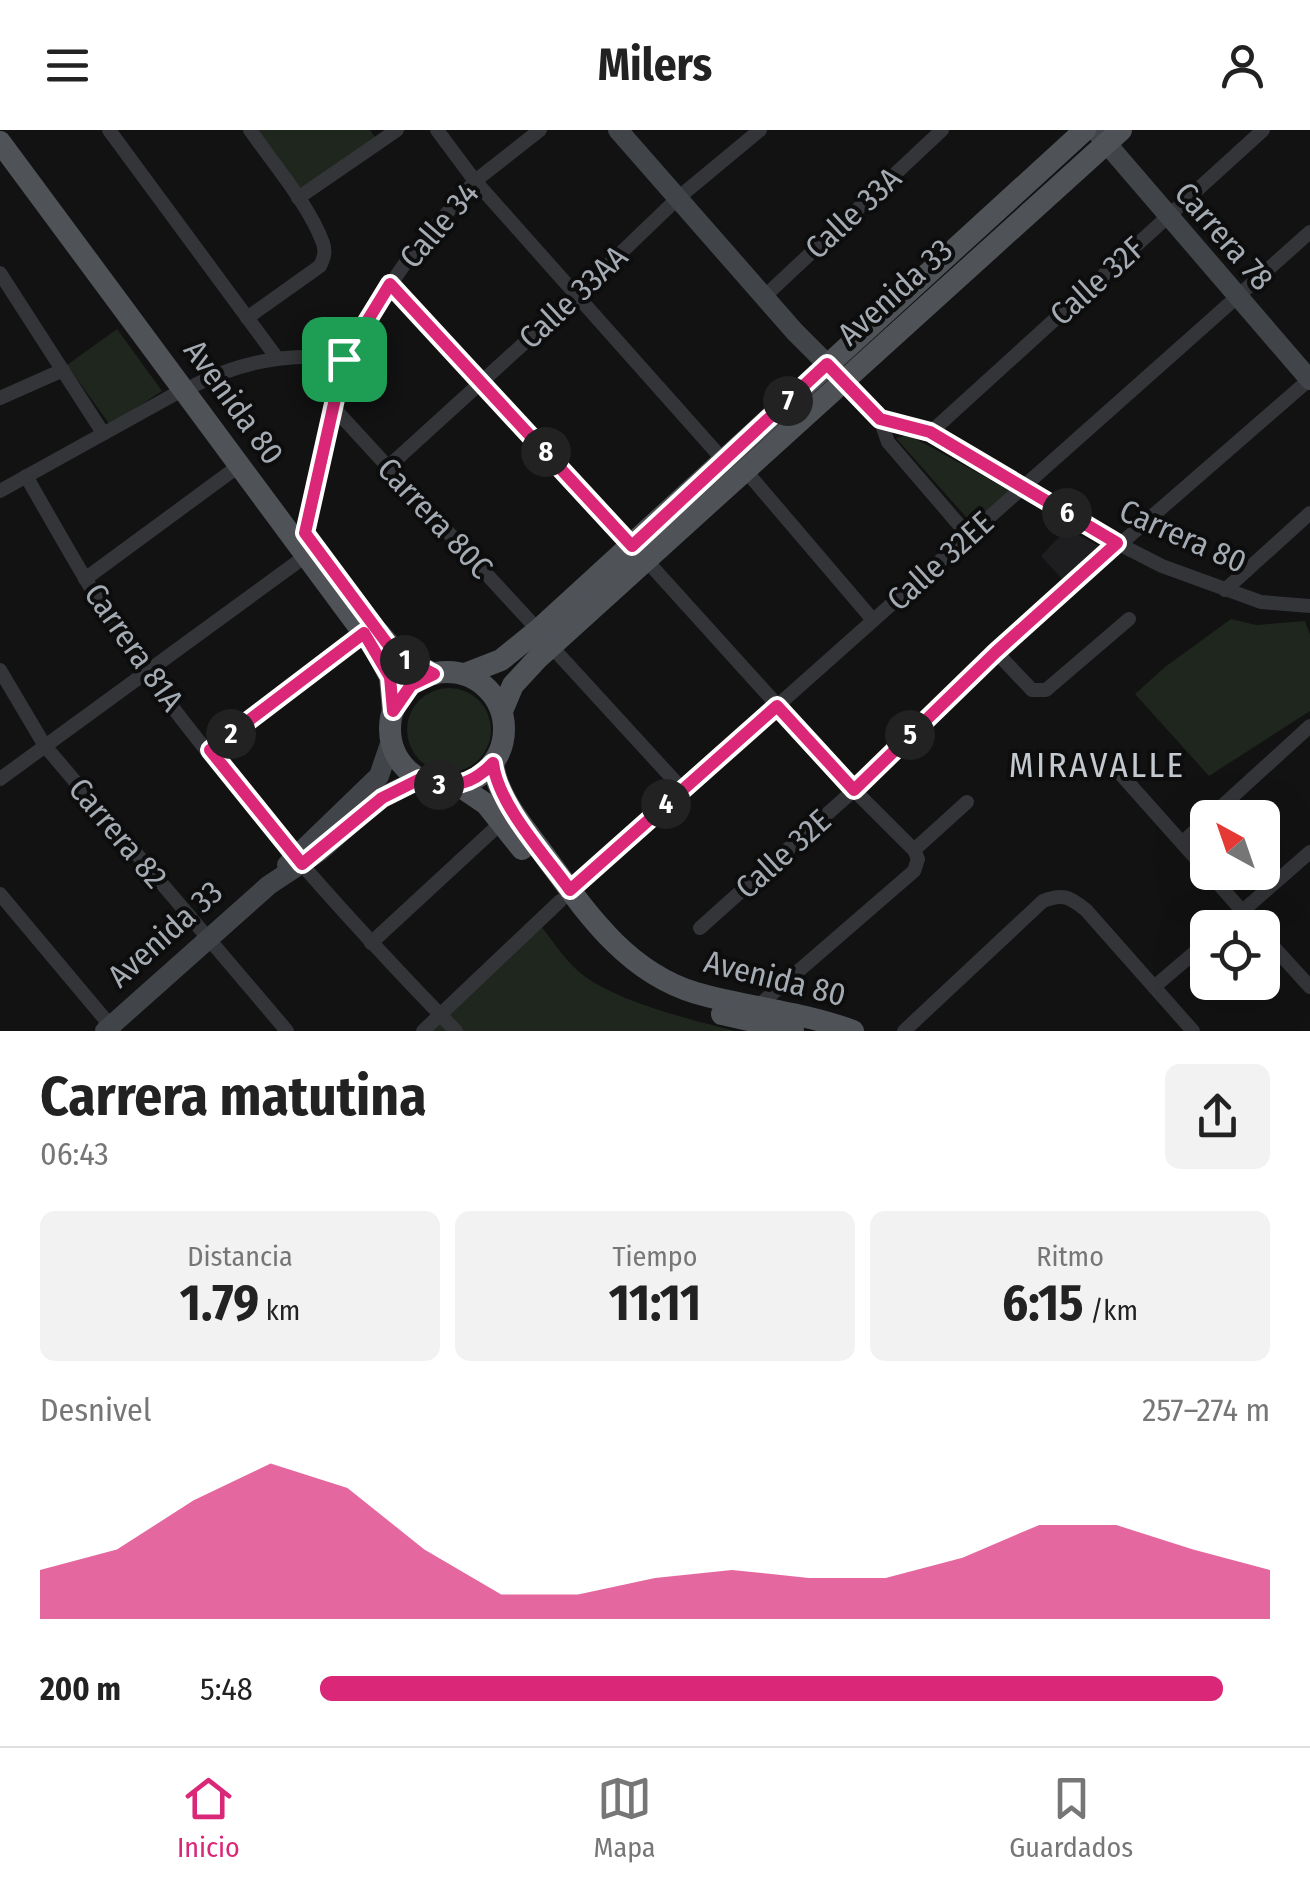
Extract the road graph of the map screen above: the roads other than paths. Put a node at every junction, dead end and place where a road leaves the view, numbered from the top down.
1 (9, 130) edge
2 (108, 130) edge
3 (250, 130) edge
4 (397, 130) edge
5 (437, 130) edge
6 (540, 130) edge
7 (618, 130) edge
8 (760, 130) edge
9 (942, 130) edge
10 (1085, 130) edge
11 (1263, 130) edge
12 (1107, 134) edge
13 (0, 142) edge
14 (474, 182) junction
15 (298, 198) junction
16 (678, 198) junction
17 (1168, 216) junction
18 (1310, 232) edge
19 (3, 283) edge
20 (390, 284) junction
21 (576, 296) junction
22 (764, 297) junction
23 (1237, 297) junction
24 (247, 318) junction
25 (277, 358) junction
26 (344, 359) junction
27 (827, 364) junction
28 (62, 370) junction
29 (1310, 379) edge
30 (482, 382) junction
31 (844, 382) junction
32 (190, 387) junction
33 (0, 398) edge
34 (332, 406) junction
35 (880, 419) junction
36 (930, 432) junction
37 (103, 433) junction
38 (240, 465) junction
39 (735, 466) junction
40 (388, 467) junction
41 (26, 476) junction
42 (1023, 487) junction
43 (0, 491) edge
44 (1310, 513) edge
45 (967, 534) junction
46 (1117, 543) junction
47 (306, 544) junction
48 (639, 553) junction
49 (85, 578) junction
50 (1225, 590) junction
51 (1310, 606) edge
52 (1128, 619) dead end
53 (873, 620) junction
54 (364, 633) junction
55 (545, 638) junction
56 (996, 652) junction
57 (0, 670) edge
58 (146, 671) junction
59 (434, 674) junction
60 (465, 674) junction
61 (777, 706) junction
62 (393, 711) junction
63 (502, 711) junction
64 (1310, 726) edge
65 (392, 741) junction
66 (45, 746) junction
67 (210, 750) junction
68 (493, 763) junction
69 (1117, 770) dead end
70 (0, 779) edge
71 (420, 779) junction
72 (458, 785) junction
73 (682, 790) junction
74 (854, 790) junction
75 (1228, 800) edge
76 (967, 802) dead end
77 (502, 822) junction
78 (1190, 835) edge
79 (1182, 842) junction
80 (914, 850) junction
81 (1190, 851) edge
82 (1310, 852) edge
83 (298, 860) junction
84 (1224, 890) edge
85 (0, 894) edge
86 (565, 895) junction
87 (1241, 910) edge
88 (1243, 910) edge
89 (700, 928) dead end
90 (206, 939) junction
91 (371, 943) junction
92 (1280, 954) edge
93 (1190, 956) edge
94 (1154, 986) junction
95 (1310, 987) edge
96 (758, 1006) junction
97 (440, 1015) junction
98 (110, 1029) edge
99 (287, 1031) edge
100 (423, 1031) edge
101 (456, 1031) edge
102 (797, 1031) edge
103 (854, 1031) edge
104 (904, 1031) edge
105 (1193, 1031) edge

1 - 32 main road, Avenida 80
2 - 24 street
3 - 15 street
4 - 15 street
5 - 14 street
6 - 14 street, Calle 34
7 - 16 street
8 - 16 street, Calle 33AA
9 - 22 street, Calle 33A
10 - 27 main road, Avenida 33
11 - 17 street, Calle 32F
12 - 17 street, Carrera 78
12 - 31 main road, Avenida 33
13 - 32 main road, Avenida 80
14 - 20 street, Calle 34
14 - 21 street
15 - 24 street
16 - 21 street, Calle 33AA
16 - 22 street
17 - 23 street, Carrera 78
17 - 36 street, Calle 32F
18 - 23 street, Calle 32EE
19 - 28 street
20 - 26 street, Calle 34
20 - 30 street
21 - 30 street, Calle 33AA
21 - 39 street
22 - 27 street
23 - 29 street, Carrera 78
23 - 42 street, Calle 32EE
24 - 25 street
25 - 26 street
25 - 32 street
26 - 34 street
27 - 31 street
27 - 39 main road, Avenida 33
28 - 33 street
28 - 37 street
29 - 46 street, Calle 32E
30 - 40 street, Calle 33AA
30 - 48 street
31 - 35 street
31 - 39 main road, Avenida 33
32 - 37 street
32 - 38 main road, Avenida 80
32 - 47 main road, Avenida 80
34 - 40 street, Carrera 80C
34 - 47 street
35 - 36 street, Carrera 80
35 - 45 street
36 - 42 street, Carrera 80
37 - 41 street
38 - 47 main road, Avenida 80
38 - 49 street
39 - 48 main road, Avenida 33
39 - 53 street
40 - 55 street, Carrera 80C
41 - 43 street
41 - 49 street, Carrera 81A
42 - 45 street, Calle 32EE
42 - 46 street, Carrera 80
44 - 50 street
45 - 53 street, Calle 32EE
46 - 50 street, Carrera 80
46 - 56 street, Calle 32E
47 - 54 main road, Avenida 80
47 - 58 street
47 - 59 main road, Avenida 80
48 - 55 main road, Avenida 33
48 - 61 street
49 - 58 street, Carrera 81A
50 - 51 street, Carrera 80
52 - 56 street
53 - 61 street, Calle 32EE
54 - 62 main road, Avenida 80
54 - 67 street
55 - 60 main road, Avenida 33
55 - 63 main road, Avenida 33
55 - 73 street, Carrera 80C
56 - 74 street, Calle 32E
57 - 66 street, Carrera 82
58 - 66 street
58 - 67 street, Carrera 81A
59 - 60 main road
59 - 62 main road
60 - 63 main road
61 - 73 street, Calle 32EE
61 - 74 street
62 - 65 main road
63 - 68 main road
64 - 75 street
65 - 71 main road
65 - 83 street, Avenida 33
66 - 70 street
66 - 90 street, Carrera 82
67 - 83 street, Carrera 81A
68 - 72 main road
68 - 86 main road, Avenida 80
69 - 79 street
71 - 72 main road
71 - 83 street, Avenida 33
72 - 77 main road, Avenida 80
73 - 86 street, Calle 32EE
74 - 80 street
74 - 89 street, Calle 32E
76 - 80 street
77 - 86 main road, Avenida 80
77 - 91 street
78 - 79 street
79 - 81 street
80 - 96 street
82 - 88 street
83 - 90 street, Avenida 33
83 - 91 street, Carrera 81A
84 - 87 street
85 - 98 street
86 - 96 main road, Avenida 80
86 - 97 street, Calle 32EE
86 - 102 main road, Avenida 80
90 - 98 street, Avenida 33
90 - 99 street, Carrera 82
91 - 97 street, Carrera 81A
92 - 95 street
93 - 94 street
94 - 104 street
94 - 105 street
96 - 103 main road, Avenida 80
97 - 100 street, Calle 32EE
97 - 101 street, Carrera 81A

